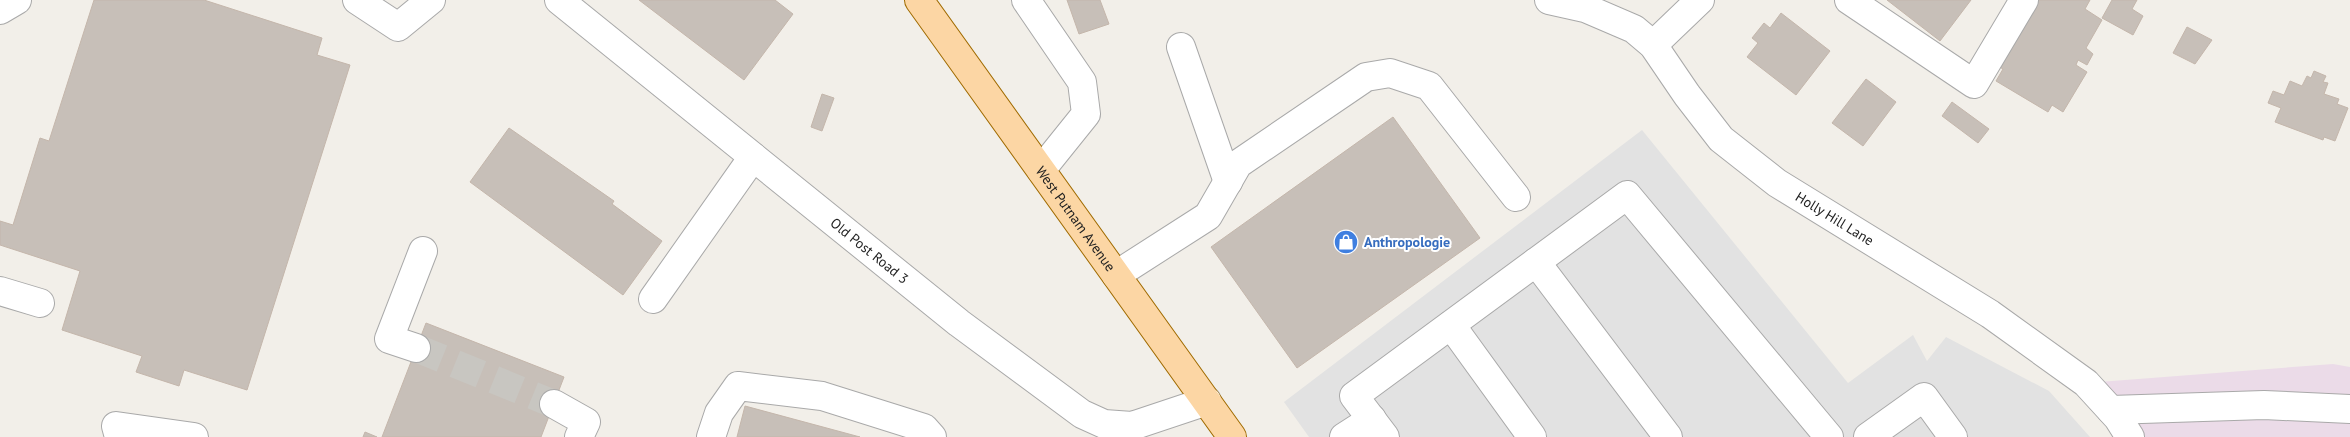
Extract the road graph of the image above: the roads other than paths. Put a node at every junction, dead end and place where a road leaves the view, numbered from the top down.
1 (17, 0) edge
2 (357, 0) edge
3 (431, 0) edge
4 (559, 0) edge
5 (919, 0) edge
6 (1026, 0) edge
7 (1549, 0) edge
8 (1700, 0) edge
9 (1849, 0) edge
10 (2024, 0) edge
11 (0, 10) edge
12 (1653, 45) junction
13 (1181, 47) dead end
14 (753, 157) junction
15 (1041, 170) junction
16 (1228, 182) junction
17 (1516, 197) dead end
18 (423, 251) dead end
19 (1536, 262) junction
20 (1116, 275) junction
21 (0, 291) edge
22 (653, 299) dead end
23 (40, 303) dead end
24 (1451, 324) junction
25 (416, 348) tunnel mouth
26 (1207, 402) junction
27 (554, 404) tunnel mouth
28 (2350, 409) edge
29 (2111, 410) junction
30 (1378, 428) edge
31 (119, 437) edge
32 (194, 437) edge
33 (579, 437) edge
34 (711, 437) edge
35 (932, 437) edge
36 (1232, 437) edge
37 (1344, 437) edge
38 (1532, 437) edge
39 (1668, 437) edge
40 (1829, 437) edge
41 (1868, 437) edge
42 (1953, 437) edge
43 (2130, 437) edge

1 - 11 street
2 - 3 street
4 - 14 street, Old Post Road 3
5 - 15 main road, West Putnam Avenue
6 - 15 street
7 - 12 street, Holly Hill Lane
8 - 12 street
9 - 10 street
12 - 29 street, Holly Hill Lane
13 - 16 street
14 - 22 street
14 - 26 street, Old Post Road 3
15 - 20 main road, West Putnam Avenue
16 - 17 street
16 - 20 street
18 - 25 street
19 - 24 street
19 - 39 street
19 - 40 street
20 - 26 main road, West Putnam Avenue
21 - 23 street
24 - 30 street
24 - 38 street
26 - 36 main road, West Putnam Avenue
27 - 33 street
28 - 29 street
29 - 43 street, Holly Hill Lane
30 - 37 street
31 - 32 street
34 - 35 street
41 - 42 street

